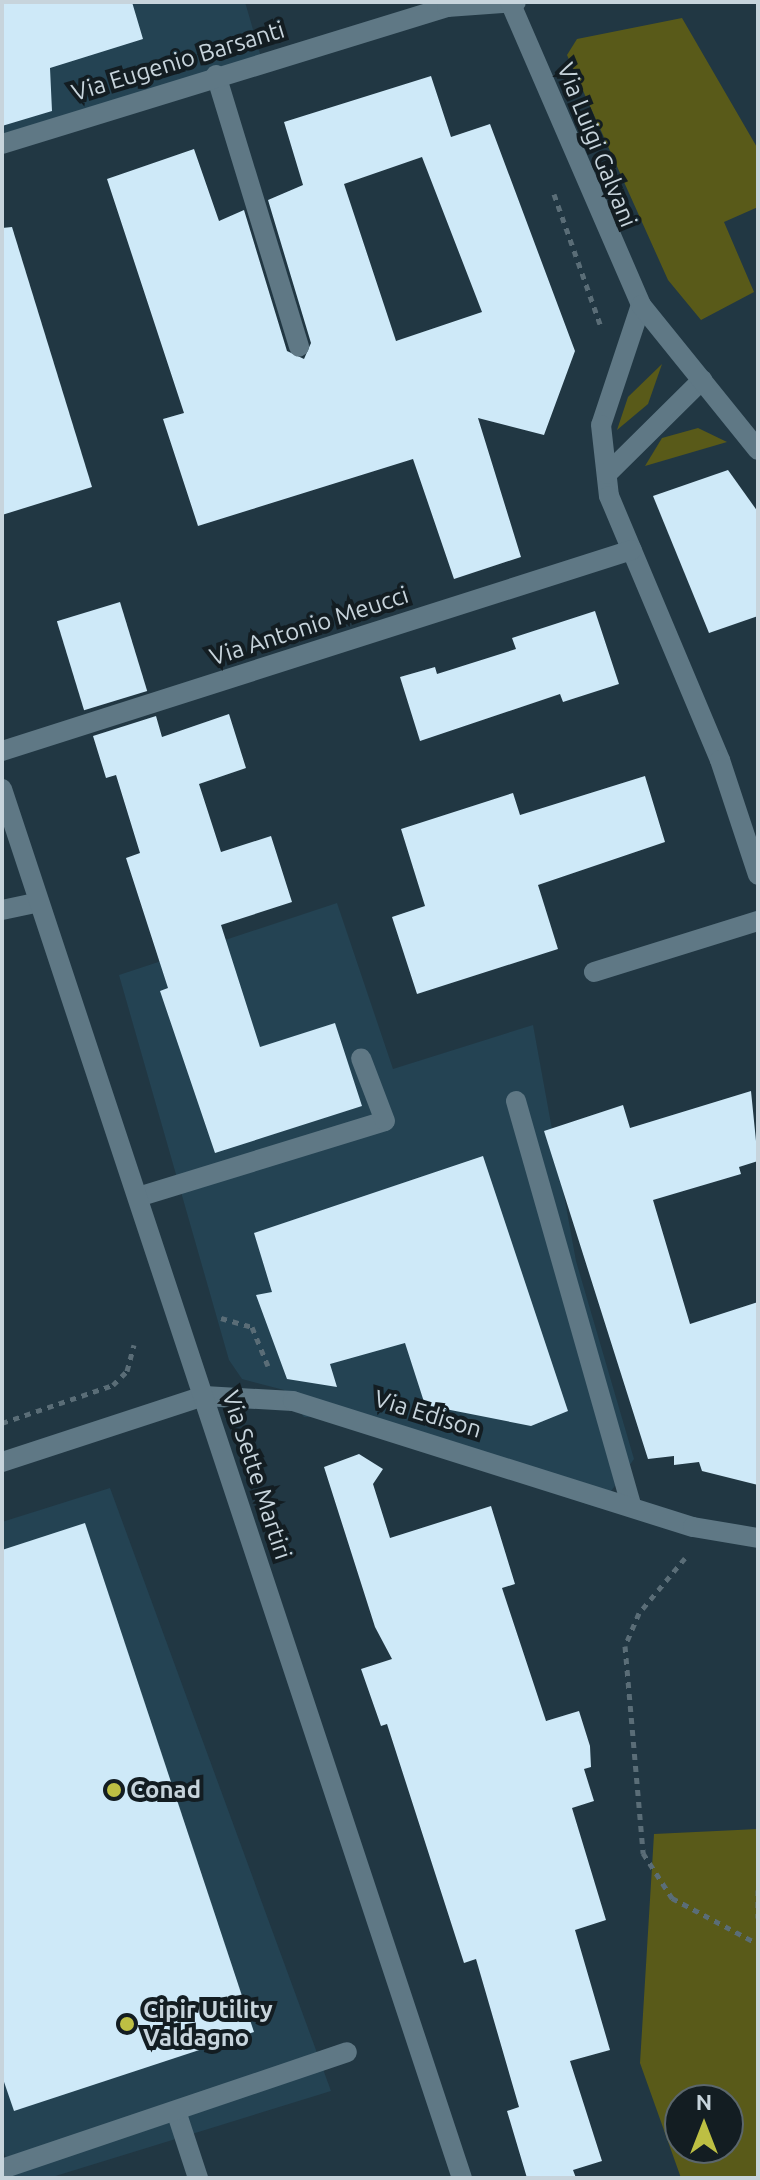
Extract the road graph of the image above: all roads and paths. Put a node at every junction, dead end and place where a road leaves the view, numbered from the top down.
1 (512, 2) edge
2 (216, 75) junction
3 (2, 144) edge
4 (550, 185) dead end
5 (641, 305) junction
6 (603, 337) dead end
7 (299, 347) dead end
8 (702, 380) junction
9 (758, 450) edge
10 (607, 474) junction
11 (632, 550) junction
12 (2, 751) edge
13 (2, 789) edge
14 (758, 875) edge
15 (36, 903) junction
16 (2, 910) edge
17 (758, 921) edge
18 (594, 972) dead end
19 (361, 1058) dead end
20 (516, 1101) dead end
21 (138, 1197) junction
22 (134, 1345) dead end
23 (204, 1396) junction
24 (2, 1423) edge
25 (2, 1462) edge
26 (632, 1507) junction
27 (693, 1527) junction
28 (758, 1538) edge
29 (758, 1890) edge
30 (758, 1918) edge
31 (758, 1944) edge
32 (347, 2052) dead end
33 (176, 2111) junction
34 (2, 2169) edge
35 (198, 2178) edge
36 (462, 2178) edge

1 - 2 street, Via Eugenio Barsanti
1 - 5 street, Via Luigi Galvani
2 - 3 street, Via Eugenio Barsanti
2 - 7 street
4 - 6 path
5 - 8 street, Via Luigi Galvani
5 - 10 street
8 - 9 street, Via Luigi Galvani
8 - 10 street
10 - 11 street
11 - 12 street, Via Antonio Meucci
11 - 14 street
13 - 15 street, Via Sette Martiri
15 - 16 street
15 - 21 street, Via Sette Martiri
17 - 18 street
19 - 21 street
20 - 26 street
21 - 23 street, Via Sette Martiri
22 - 24 path
23 - 25 street
23 - 26 street, Via Edison
23 - 36 street, Via Sette Martiri
26 - 27 street, Via Edison
27 - 28 street, Via Edison
27 - 31 path
29 - 30 path
32 - 33 street
33 - 34 street
33 - 35 street

